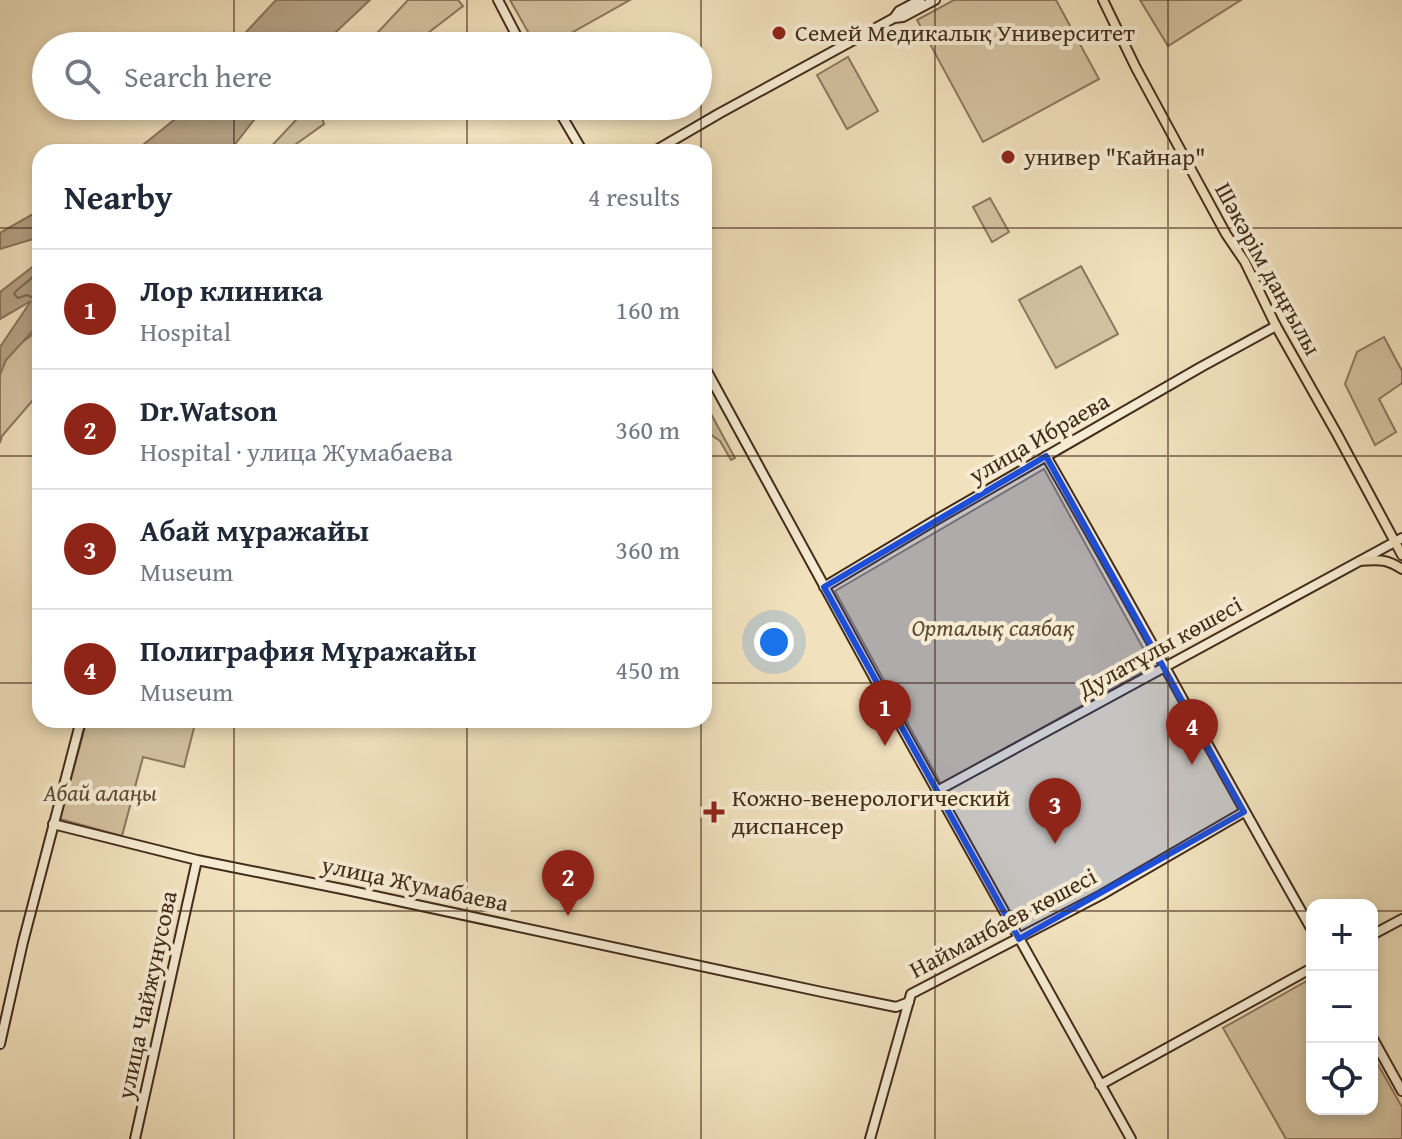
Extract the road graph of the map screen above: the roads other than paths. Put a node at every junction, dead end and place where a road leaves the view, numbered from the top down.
1 (498, 0) edge
2 (920, 0) edge
3 (935, 0) edge
4 (1103, 0) edge
5 (899, 15) junction
6 (515, 32) edge
7 (712, 118) edge
8 (565, 120) edge
9 (708, 120) edge
10 (579, 144) edge
11 (667, 144) edge
12 (1276, 326) junction
13 (712, 381) edge
14 (1046, 456) junction
15 (1399, 540) edge
16 (1402, 555) edge
17 (1360, 561) junction
18 (1402, 569) edge
19 (824, 587) junction
20 (1165, 666) junction
21 (79, 728) edge
22 (937, 791) junction
23 (1244, 812) junction
24 (53, 824) junction
25 (197, 860) junction
26 (1402, 919) edge
27 (1306, 920) edge
28 (1378, 932) edge
29 (1019, 939) junction
30 (1307, 971) edge
31 (909, 1002) junction
32 (1375, 1043) edge
33 (0, 1044) edge
34 (1100, 1085) junction
35 (1402, 1091) edge
36 (135, 1139) edge
37 (870, 1139) edge
38 (1131, 1139) edge

1 - 6 street
2 - 5 street
3 - 5 street
4 - 12 main road, Шәкәрім даңғылы
5 - 7 street
8 - 10 street
9 - 11 street
12 - 14 street, улица Ибраева
12 - 15 main road, Шәкәрім даңғылы
13 - 19 street
14 - 19 street, улица Ибраева
14 - 20 street
15 - 16 main road, Шәкәрім даңғылы
15 - 17 street, Дулатұлы көшесі
17 - 18 main road
17 - 20 street, Дулатұлы көшесі
19 - 22 street
20 - 22 street, Дулатұлы көшесі
20 - 23 street
21 - 24 street
22 - 29 street
23 - 27 street
23 - 29 street, Найманбаев көшесі
24 - 25 street, улица Жумабаева
24 - 33 street
25 - 31 street, улица Жумабаева
25 - 36 street, улица Чайжунусова
26 - 28 street
29 - 31 street, Найманбаев көшесі
29 - 34 street
30 - 34 street
31 - 37 street, Найманбаев көшесі
32 - 35 street
34 - 38 street

